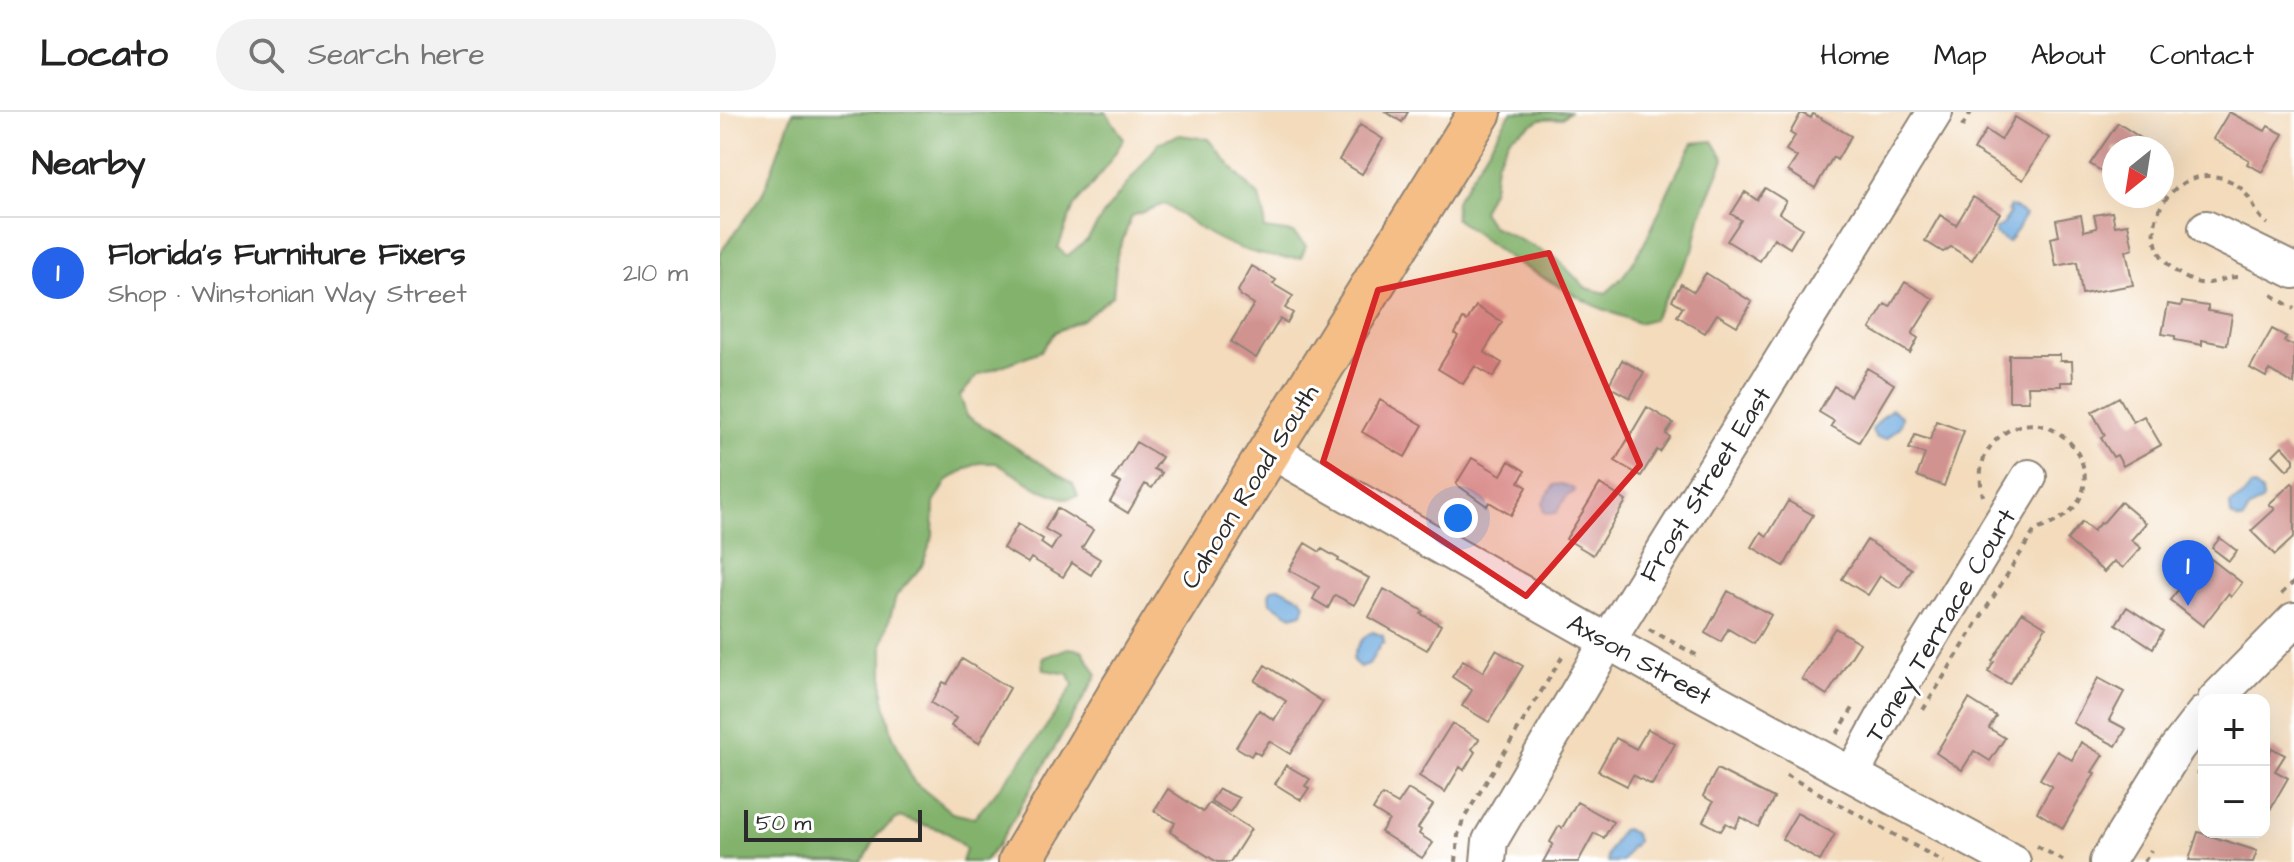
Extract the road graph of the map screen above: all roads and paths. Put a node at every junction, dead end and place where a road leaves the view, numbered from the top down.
1 (1480, 112) edge
2 (1935, 112) edge
3 (2206, 228) dead end
4 (2294, 271) edge
5 (1271, 451) junction
6 (2029, 477) dead end
7 (2294, 620) edge
8 (1608, 641) junction
9 (2221, 694) edge
10 (2198, 721) edge
11 (1852, 774) junction
12 (1020, 862) edge
13 (1488, 862) edge
14 (2013, 862) edge
15 (2107, 862) edge

1 - 5 main road, Cahoon Road South
2 - 8 street, Frost Street East
3 - 4 street
5 - 8 street, Axson Street
5 - 12 main road, Cahoon Road South
6 - 11 street, Toney Terrace Court
7 - 9 street
8 - 11 street, Axson Street
8 - 13 street, Frost Street East
10 - 15 street
11 - 14 street, Axson Street

